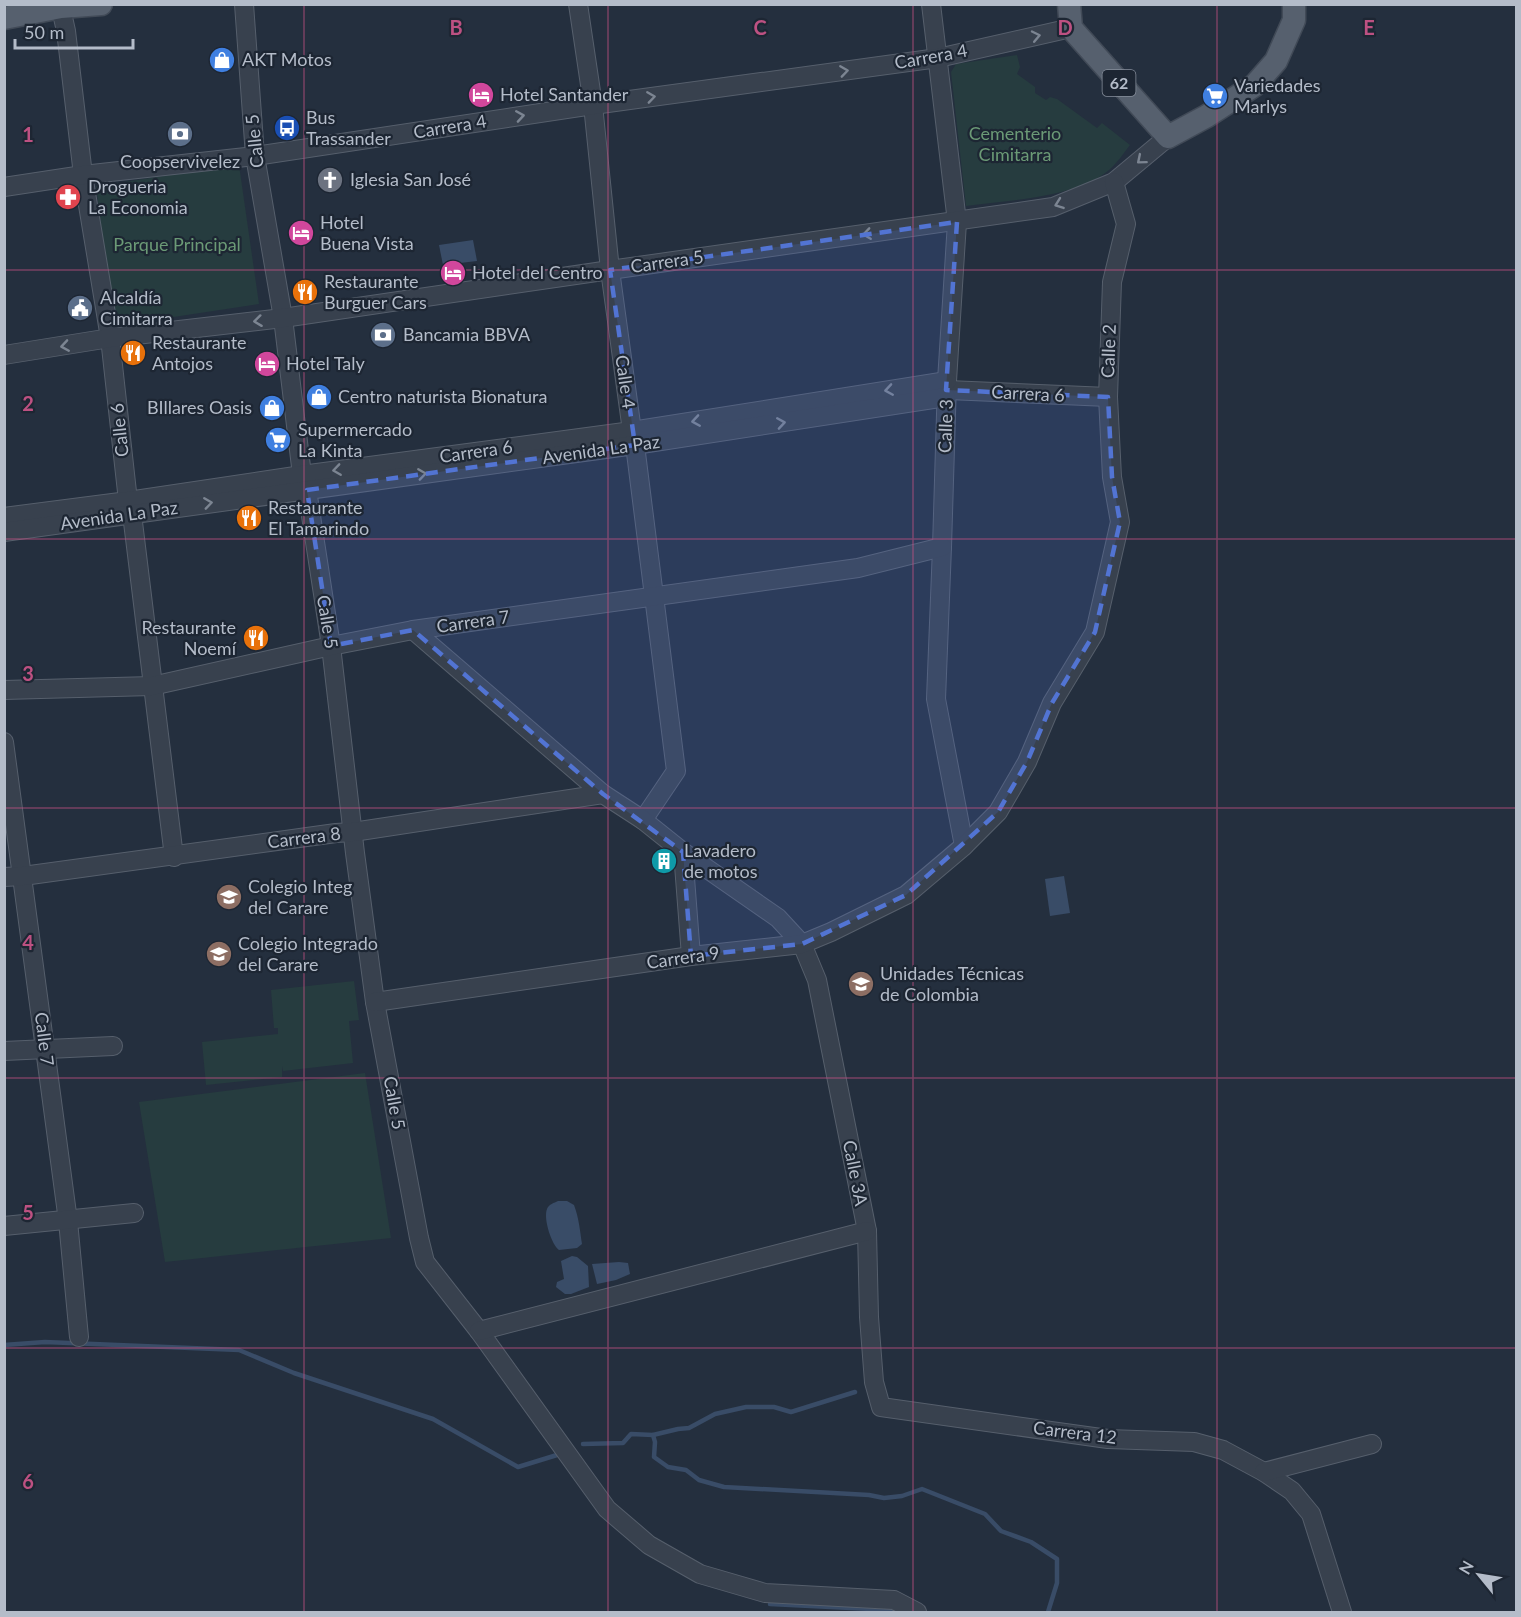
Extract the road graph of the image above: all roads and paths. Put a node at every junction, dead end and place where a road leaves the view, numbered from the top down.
1 (101, 4) edge
2 (243, 4) edge
3 (578, 4) edge
4 (931, 4) edge
5 (1069, 4) edge
6 (1294, 4) edge
7 (61, 6) edge
8 (4, 18) edge
9 (1071, 28) junction
10 (938, 58) junction
11 (593, 105) junction
12 (1168, 137) junction
13 (255, 156) junction
14 (83, 176) junction
15 (1114, 182) junction
16 (4, 187) edge
17 (957, 222) junction
18 (610, 270) junction
19 (283, 318) junction
20 (110, 338) junction
21 (4, 355) edge
22 (947, 390) junction
23 (1108, 398) junction
24 (633, 438) junction
25 (304, 482) junction
26 (130, 507) junction
27 (4, 517) edge
28 (1120, 522) joint
29 (4, 532) edge
30 (942, 547) junction
31 (654, 597) junction
32 (413, 630) junction
33 (331, 646) junction
34 (152, 686) junction
35 (4, 690) edge
36 (4, 742) edge
37 (603, 794) junction
38 (643, 820) junction
39 (353, 832) junction
40 (964, 846) junction
41 (683, 852) junction
42 (174, 857) junction
43 (14, 877) edge
44 (802, 944) junction
45 (691, 956) junction
46 (375, 1002) junction
47 (112, 1046) dead end
48 (45, 1048) junction
49 (4, 1051) edge
50 (134, 1214) dead end
51 (68, 1221) junction
52 (4, 1226) edge
53 (867, 1231) junction
54 (479, 1332) junction
55 (79, 1337) dead end
56 (881, 1407) joint
57 (1372, 1444) dead end
58 (1264, 1472) junction
59 (917, 1612) edge
60 (1342, 1612) edge

1 - 7 main road
2 - 13 street, Calle 5
3 - 11 street, Calle 4
4 - 10 street, Calle 3
5 - 9 main road
6 - 12 main road
7 - 8 main road
7 - 14 street, Calle 6
10 -> 9 street, Carrera 4
9 - 12 main road, 62
11 -> 10 street, Carrera 4
10 - 17 street, Calle 3
13 -> 11 street, Carrera 4
11 - 18 street, Calle 4
12 -> 15 street, Carrera 5
13 - 14 street, Carrera 4
13 - 19 street, Calle 5
14 - 16 street, Carrera 4
14 - 20 street, Calle 6
15 -> 17 street, Carrera 5
15 - 23 street, Calle 2
17 -> 18 street, Carrera 5
17 - 22 street, Calle 3
18 - 19 street, Carrera 5
18 - 24 street, Calle 4
19 -> 20 street, Carrera 5
19 - 25 street, Calle 5
20 -> 21 street, Carrera 5
20 - 26 street, Calle 6
22 - 23 street, Carrera 6
22 - 24 street, Carrera 6
22 - 30 street, Calle 3
23 - 28 street, Calle 2
24 - 25 street, Carrera 6
24 - 31 street, Calle 4
25 - 26 street, Carrera 6
25 - 33 street, Calle 5
26 - 27 street, Carrera 6
26 - 29 street, Avenida La Paz
26 - 34 street, Calle 6
28 - 40 street, Carrera 9
30 - 31 street, Carrera 7
30 - 40 street, Calle 3
31 - 32 street, Carrera 7
31 - 38 street, Calle 4
32 - 33 street, Carrera 7
32 - 37 street
33 - 34 street, Carrera 7
33 - 39 street, Calle 5
34 - 35 street, Carrera 7
34 - 42 street, Calle 6
36 - 43 street, Calle 7
37 - 38 street
37 - 39 street, Carrera 8
38 - 41 street
39 - 42 street, Carrera 8
39 - 46 street, Calle 5
40 - 44 street, Carrera 9
41 - 44 street
41 - 45 street
42 - 43 street, Carrera 8
43 - 48 street, Calle 7
44 - 45 street, Carrera 9
44 - 53 street, Calle 3A
45 - 46 street, Carrera 9
46 - 54 street, Calle 5
47 - 48 street
48 - 49 street
48 - 51 street, Calle 7
50 - 51 street
51 - 52 street
51 - 55 street, Calle 7
53 - 54 street
53 - 56 street, Calle 3A
54 - 59 street, Calle 5
56 - 58 street, Carrera 12
57 - 58 street
58 - 60 street, Carrera 12

